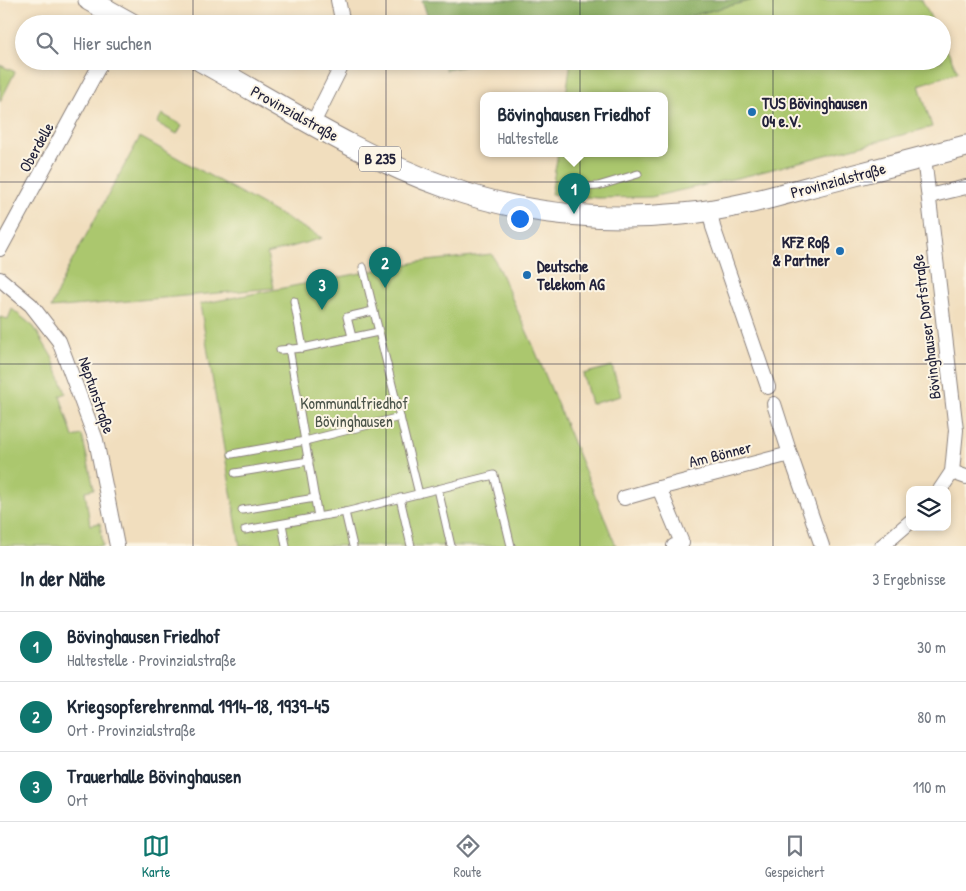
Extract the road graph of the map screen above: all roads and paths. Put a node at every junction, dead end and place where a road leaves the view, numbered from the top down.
1 (89, 0) edge
2 (338, 0) edge
3 (114, 15) edge
4 (341, 15) edge
5 (97, 70) edge
6 (217, 70) edge
7 (339, 70) edge
8 (312, 123) junction
9 (966, 146) edge
10 (924, 157) junction
11 (638, 174) dead end
12 (966, 187) edge
13 (929, 196) junction
14 (710, 210) junction
15 (579, 215) junction
16 (0, 249) edge
17 (363, 268) dead end
18 (0, 279) edge
19 (294, 301) dead end
20 (373, 311) junction
21 (378, 332) junction
22 (352, 337) junction
23 (289, 348) junction
24 (303, 348) junction
25 (280, 350) dead end
26 (768, 387) dead end
27 (774, 404) dead end
28 (400, 417) junction
29 (305, 441) junction
30 (232, 454) dead end
31 (790, 454) junction
32 (309, 461) junction
33 (952, 472) junction
34 (235, 473) dead end
35 (966, 477) edge
36 (943, 486) edge
37 (659, 488) junction
38 (438, 489) junction
39 (419, 494) junction
40 (314, 498) junction
41 (400, 498) junction
42 (624, 498) dead end
43 (242, 510) dead end
44 (346, 512) junction
45 (318, 517) junction
46 (282, 524) junction
47 (906, 525) edge
48 (245, 530) dead end
49 (117, 546) edge
50 (286, 546) edge
51 (353, 546) edge
52 (411, 546) edge
53 (452, 546) edge
54 (511, 546) edge
55 (674, 546) edge
56 (822, 546) edge
57 (882, 546) edge

1 - 3 main road
2 - 4 street
5 - 16 street, Oberdelle
6 - 8 main road, Provinzialstraße / B 235
7 - 8 street
8 - 15 main road, Provinzialstraße / B 235
9 - 10 main road, Provinzialstraße / B 235
10 - 13 street, Bövinghauser Dorfstraße
10 - 14 main road, Provinzialstraße / B 235
11 - 15 lane
12 - 13 street
13 - 33 street, Bövinghauser Dorfstraße
14 - 15 main road, Provinzialstraße / B 235
14 - 26 street
17 - 20 lane
18 - 49 street, Neptunstraße
19 - 24 lane
20 - 21 lane
20 - 22 lane
21 - 22 lane
21 - 28 lane
22 - 24 lane
23 - 24 lane
23 - 25 lane
23 - 29 lane
27 - 31 street
28 - 29 lane
28 - 39 lane
29 - 30 lane
29 - 32 lane
31 - 37 street, Am Bönner
31 - 56 street
32 - 34 lane
32 - 40 lane
33 - 35 street
33 - 36 street, Bövinghauser Dorfstraße
37 - 42 street, Am Bönner
37 - 55 street
38 - 39 lane
38 - 53 lane
38 - 54 lane
39 - 41 lane
40 - 43 lane
40 - 45 lane
41 - 44 lane
41 - 52 lane
44 - 45 lane
44 - 51 lane
45 - 46 lane
46 - 48 lane
46 - 50 lane
47 - 57 street

